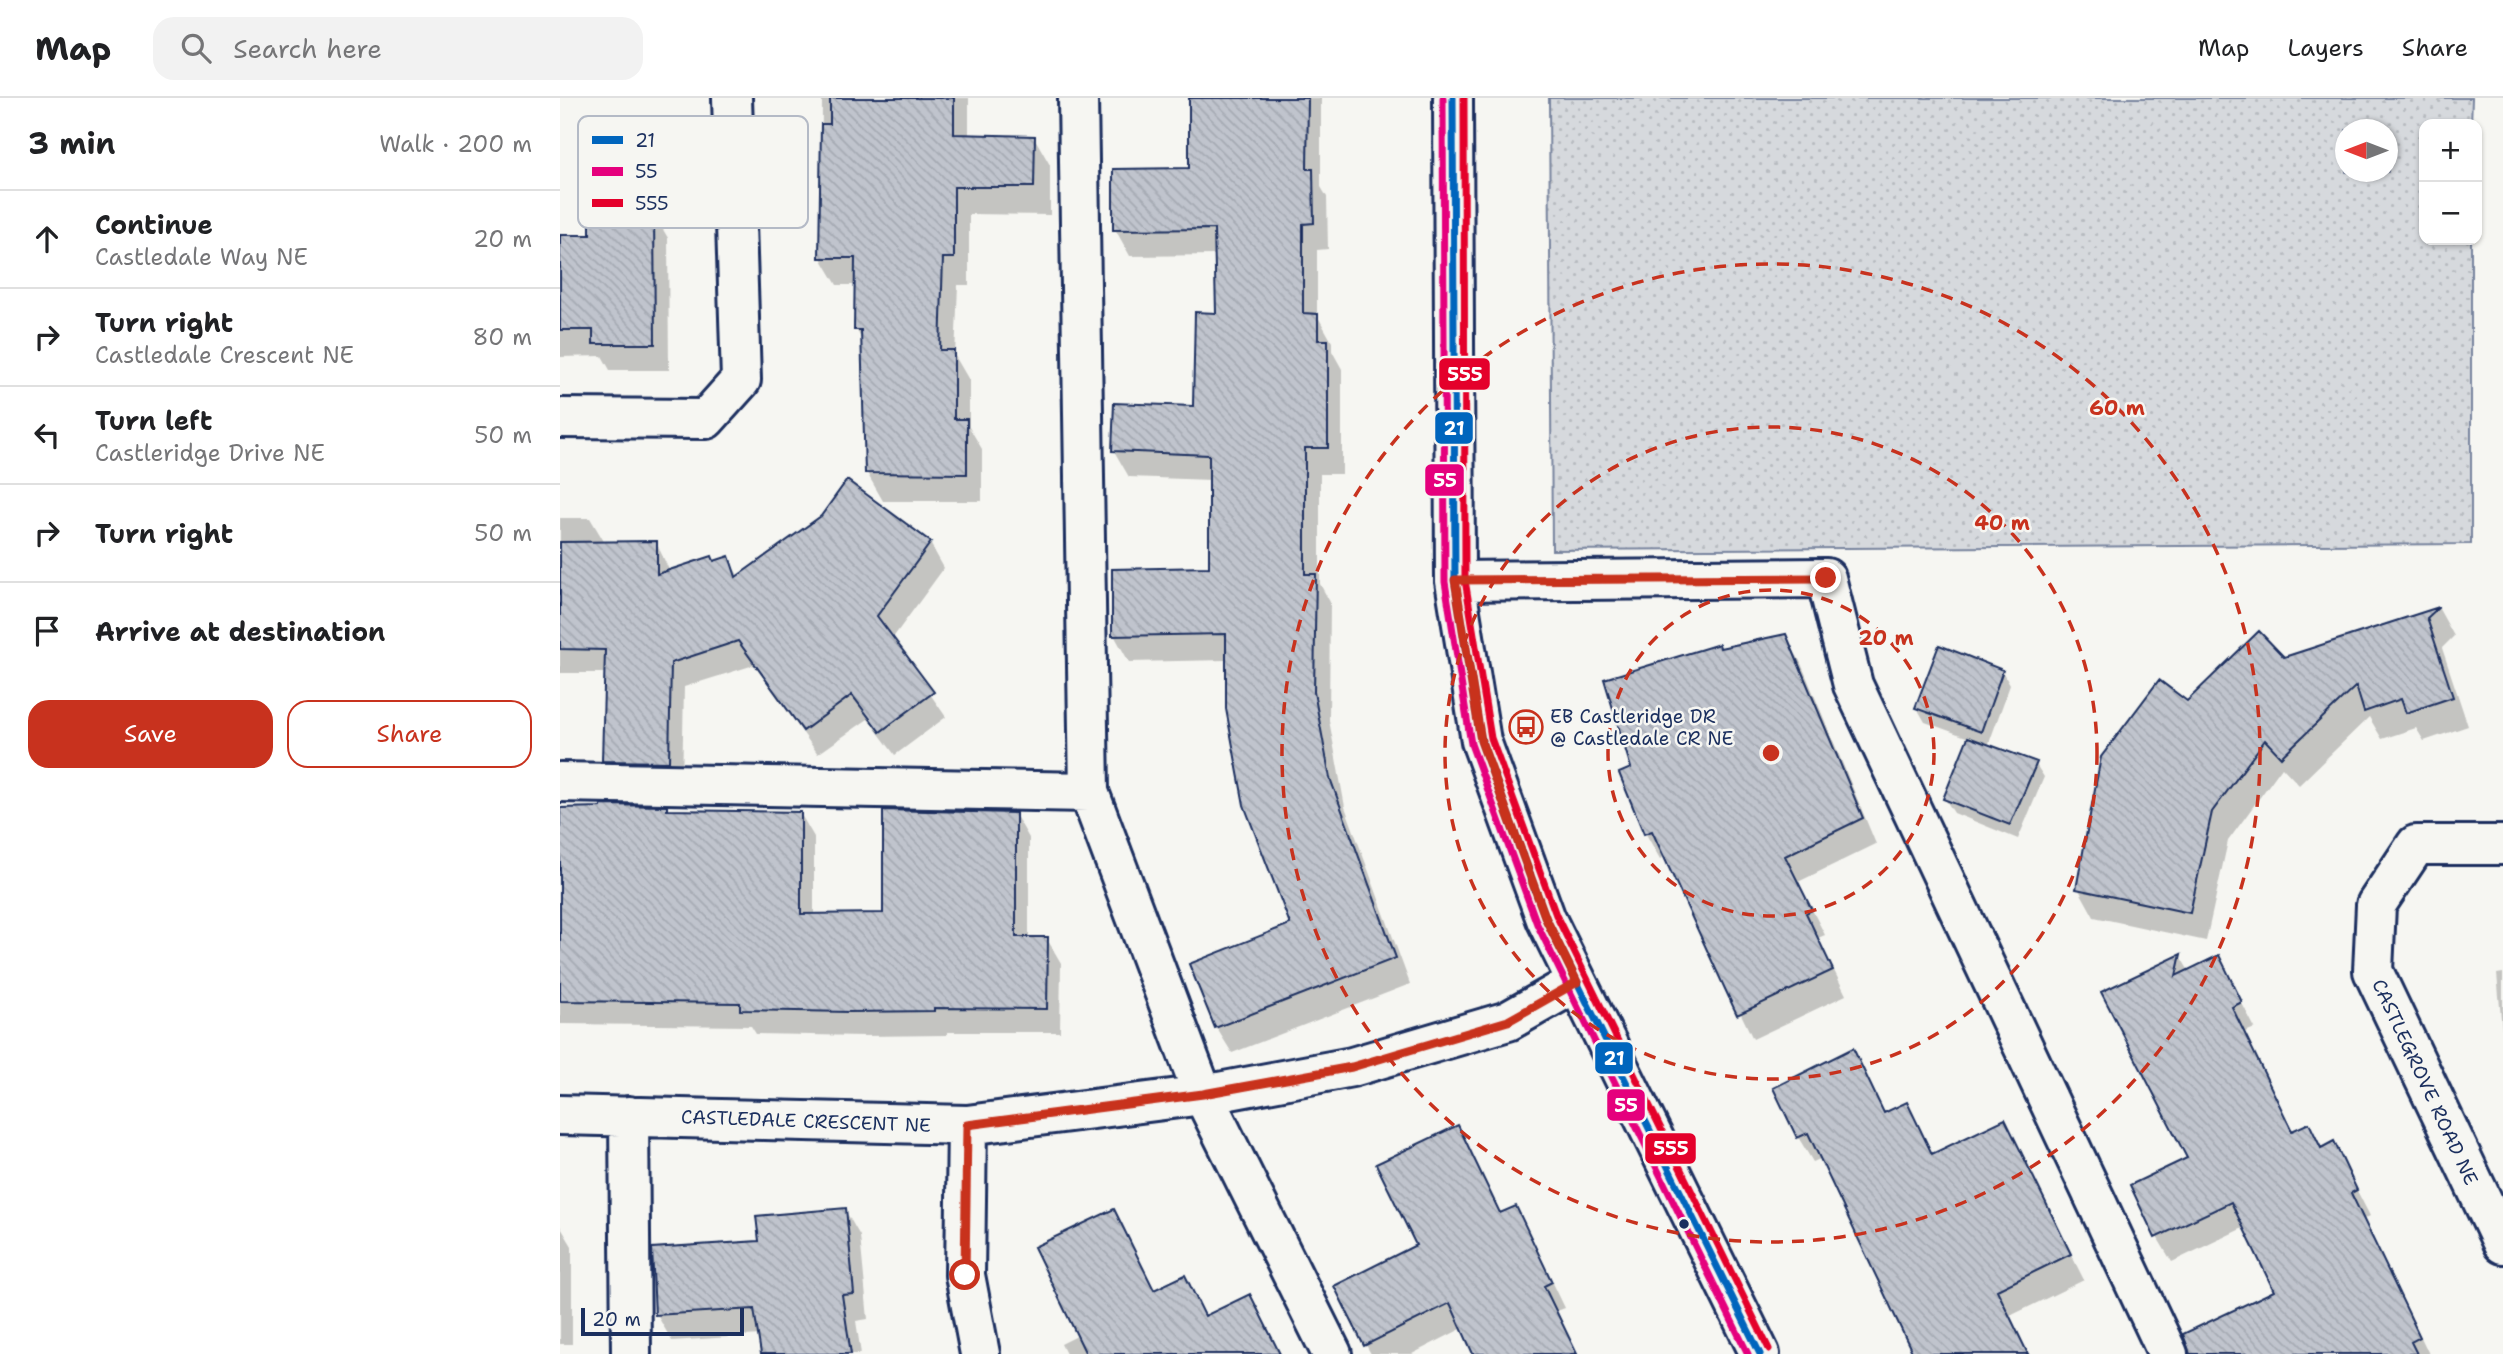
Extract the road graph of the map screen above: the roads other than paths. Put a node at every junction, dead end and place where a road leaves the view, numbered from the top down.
1 (733, 98) edge
2 (1079, 98) edge
3 (1453, 98) edge
4 (734, 116) edge
5 (737, 228) edge
6 (560, 418) edge
7 (1455, 580) junction
8 (560, 782) edge
9 (1089, 792) junction
10 (2503, 845) edge
11 (1577, 982) junction
12 (1203, 1094) junction
13 (560, 1115) edge
14 (629, 1116) junction
15 (967, 1125) junction
16 (2489, 1189) edge
17 (2503, 1244) edge
18 (631, 1354) edge
19 (980, 1354) edge
20 (1332, 1354) edge
21 (1760, 1354) edge
22 (2168, 1354) edge

1 - 4 street
2 - 9 street
3 - 7 street
5 - 6 street
7 - 11 street
7 - 22 street
8 - 9 street
9 - 12 street
10 - 16 street, CASTLEGROVE ROAD NE
11 - 12 street, CASTLEDALE CRESCENT NE
11 - 21 street
12 - 15 street, CASTLEDALE CRESCENT NE
12 - 20 street
13 - 14 street, CASTLEDALE CRESCENT NE
14 - 15 street, CASTLEDALE CRESCENT NE
14 - 18 street
15 - 19 street
16 - 17 street, CASTLEGROVE ROAD NE

